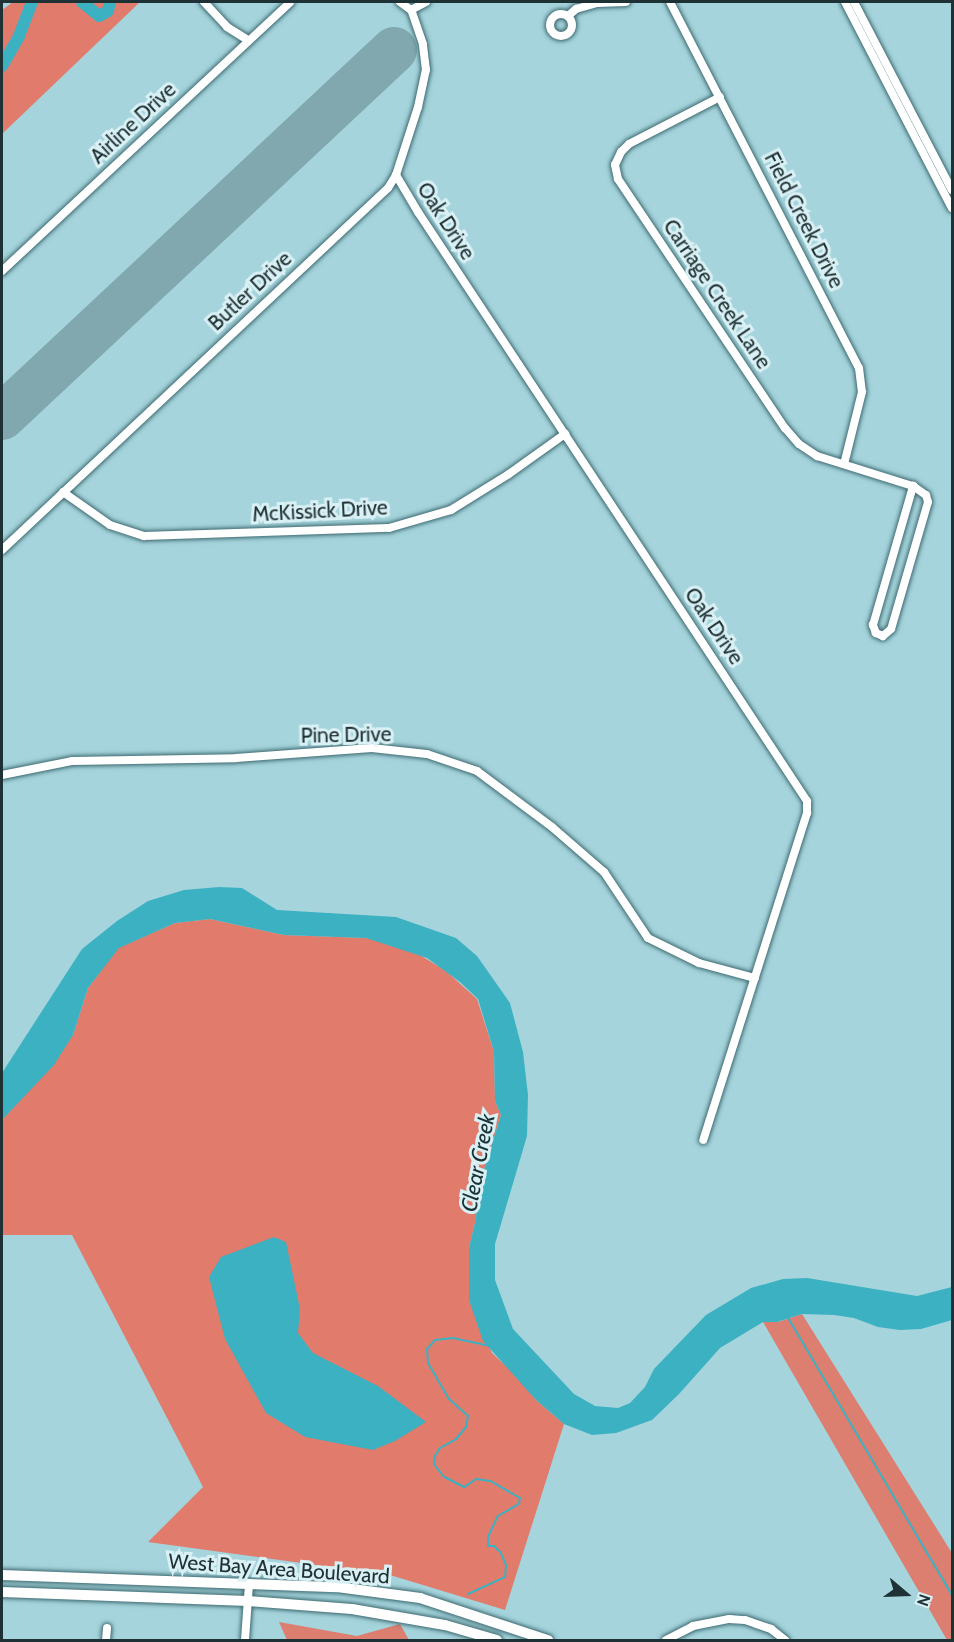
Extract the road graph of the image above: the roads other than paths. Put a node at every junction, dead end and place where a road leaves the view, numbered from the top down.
1 (204, 2) edge
2 (290, 2) edge
3 (400, 2) edge
4 (426, 2) edge
5 (626, 2) edge
6 (670, 2) edge
7 (845, 2) edge
8 (854, 2) edge
9 (411, 10) junction
10 (568, 16) dead end
11 (248, 39) junction
12 (720, 97) junction
13 (925, 145) junction
14 (396, 175) junction
15 (952, 190) edge
16 (952, 208) edge
17 (2, 271) edge
18 (565, 434) junction
19 (844, 464) junction
20 (913, 486) junction
21 (63, 492) junction
22 (2, 550) edge
23 (2, 775) edge
24 (755, 978) junction
25 (703, 1140) dead end
26 (2, 1575) edge
27 (249, 1584) junction
28 (2, 1592) edge
29 (248, 1601) junction
30 (107, 1628) dead end
31 (106, 1641) edge
32 (245, 1641) edge
33 (497, 1641) edge
34 (548, 1641) edge
35 (666, 1641) edge
36 (785, 1641) edge

1 - 11 street
2 - 11 street, Airline Drive
3 - 9 street
4 - 9 street
5 - 10 street
6 - 12 street, Field Creek Drive
7 - 13 street
8 - 13 street
9 - 14 street, Butler Drive
11 - 17 street, Airline Drive
12 - 19 street, Field Creek Drive
12 - 19 street, Carriage Creek Lane
13 - 15 street
13 - 16 street
14 - 18 street, Oak Drive
14 - 21 street, Butler Drive
18 - 21 street, McKissick Drive
18 - 24 street, Oak Drive
19 - 20 street, Carriage Creek Lane
20 - 20 street
21 - 22 street, Butler Drive
23 - 24 street, Pine Drive
24 - 25 street, Oak Drive
26 - 27 main road, West Bay Area Boulevard
27 - 29 street
27 - 34 main road, West Bay Area Boulevard
28 - 29 main road, West Bay Area Boulevard
29 - 32 street
29 - 33 main road, West Bay Area Boulevard
30 - 31 street
35 - 36 street

